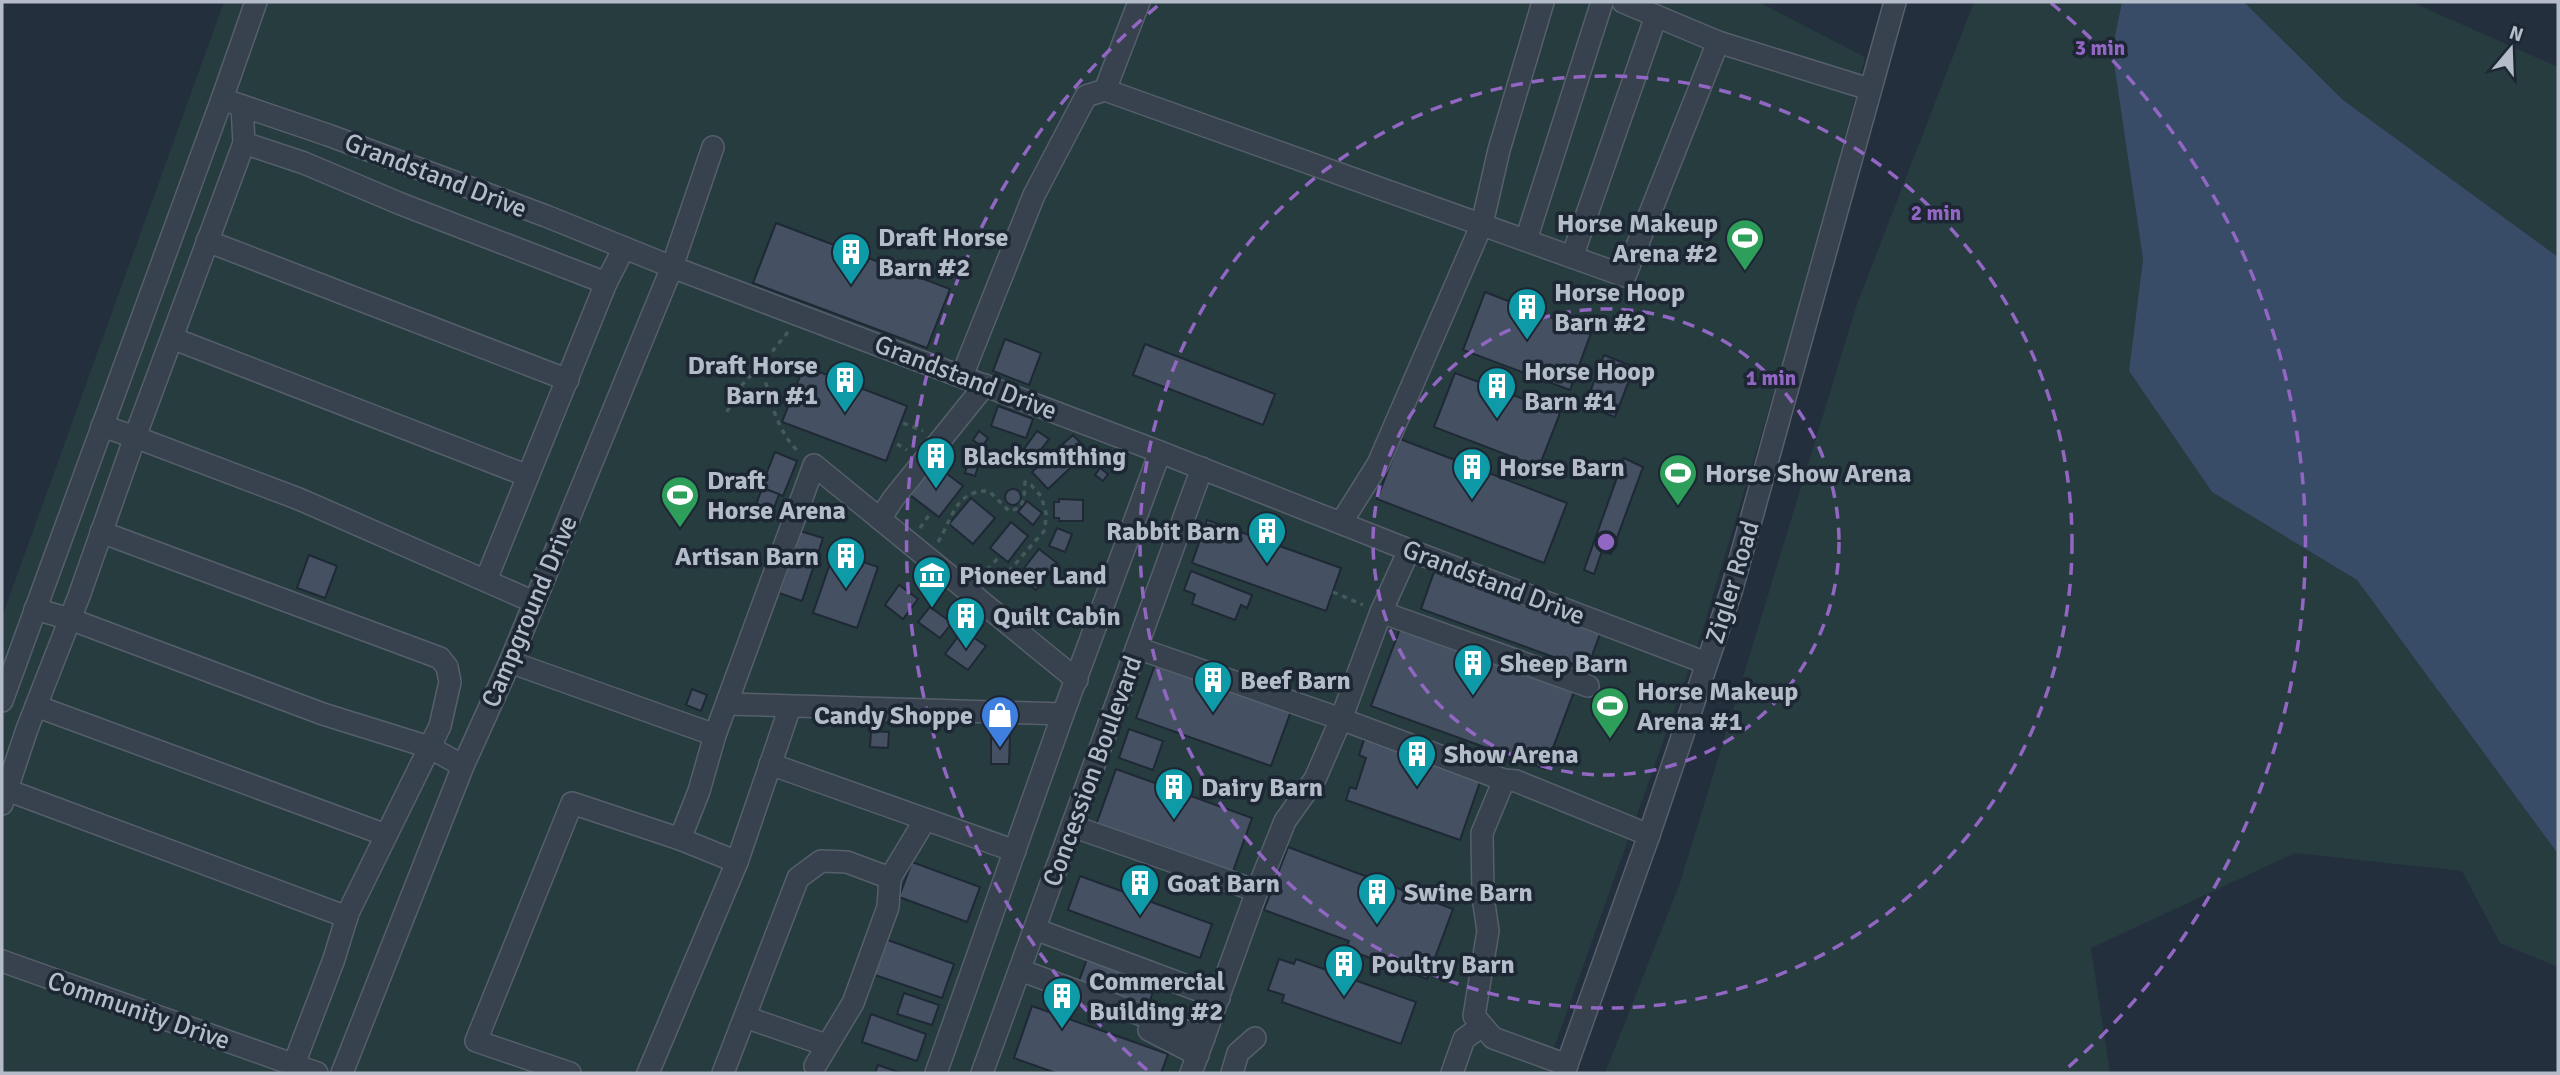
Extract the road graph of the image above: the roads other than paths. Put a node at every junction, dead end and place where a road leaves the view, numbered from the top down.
1 (256, 2) edge
2 (1139, 2) edge
3 (1543, 2) edge
4 (1602, 2) edge
5 (1623, 2) edge
6 (1895, 2) edge
7 (1656, 16) junction
8 (1718, 42) junction
9 (1869, 89) junction
10 (1105, 90) junction
11 (232, 103) junction
12 (244, 143) junction
13 (713, 147) dead end
14 (1482, 224) junction
15 (1526, 240) junction
16 (207, 241) junction
17 (624, 248) junction
18 (1572, 257) junction
19 (672, 267) junction
20 (606, 283) junction
21 (172, 338) junction
22 (962, 376) junction
23 (568, 380) junction
24 (985, 385) junction
25 (102, 426) junction
26 (135, 437) junction
27 (1160, 452) junction
28 (1202, 468) junction
29 (528, 477) junction
30 (880, 520) junction
31 (1341, 523) junction
32 (101, 532) junction
33 (1409, 550) junction
34 (486, 580) junction
35 (534, 602) junction
36 (35, 609) junction
37 (1381, 612) junction
38 (70, 619) junction
39 (1137, 648) junction
40 (510, 662) junction
41 (1706, 663) junction
42 (1076, 680) junction
43 (1588, 686) dead end
44 (2, 701) edge
45 (726, 704) junction
46 (36, 706) junction
47 (790, 707) junction
48 (1063, 713) junction
49 (1341, 719) junction
50 (715, 735) junction
51 (429, 747) junction
52 (770, 764) junction
53 (463, 766) junction
54 (1504, 780) junction
55 (4, 797) edge
56 (925, 820) junction
57 (1072, 826) junction
58 (386, 835) junction
59 (1649, 835) junction
60 (680, 839) junction
61 (1015, 851) junction
62 (737, 862) junction
63 (890, 878) junction
64 (1257, 891) junction
65 (347, 917) junction
66 (1035, 929) junction
67 (2, 961) edge
68 (1020, 970) junction
69 (1219, 998) junction
70 (745, 1017) junction
71 (1482, 1026) junction
72 (1255, 1038) dead end
73 (826, 1045) junction
74 (1198, 1056) edge
75 (294, 1065) junction
76 (815, 1066) dead end
77 (1565, 1069) edge
78 (317, 1073) edge
79 (342, 1073) edge
80 (570, 1073) edge
81 (648, 1073) edge
82 (723, 1073) edge
83 (936, 1073) edge
84 (982, 1073) edge
85 (1232, 1073) edge
86 (1452, 1073) edge

1 - 11 street
2 - 10 street
3 - 14 street
4 - 15 street
5 - 7 street
6 - 9 street, Zigler Road
7 - 8 street
7 - 18 street
8 - 9 street
8 - 18 street
9 - 41 street, Zigler Road
10 - 14 street
10 - 22 street
11 - 12 street
11 - 17 street, Grandstand Drive
11 - 25 street
12 - 16 street
12 - 20 street
13 - 19 street, Campground Drive
14 - 15 street
14 - 31 street
15 - 18 street
16 - 21 street
16 - 23 street
17 - 19 street, Grandstand Drive
17 - 20 street
19 - 22 street, Grandstand Drive
19 - 35 street, Campground Drive
20 - 23 street
21 - 26 street
21 - 29 street
22 - 24 street, Grandstand Drive
23 - 29 street
24 - 27 street, Grandstand Drive
24 - 30 street
25 - 26 street
25 - 36 street
26 - 32 street
26 - 34 street
27 - 28 street, Grandstand Drive
27 - 42 street
28 - 31 street, Grandstand Drive
28 - 39 street, Concession Boulevard
29 - 34 street
30 - 42 street
30 - 45 street
31 - 33 street, Grandstand Drive
32 - 38 street
32 - 51 street
33 - 37 street
33 - 41 street, Grandstand Drive
34 - 35 street
35 - 40 street, Campground Drive
36 - 38 street
36 - 44 street
37 - 43 street
37 - 49 street
38 - 46 street
38 - 51 street
39 - 49 street
39 - 57 street, Concession Boulevard
40 - 50 street
40 - 53 street, Campground Drive
41 - 59 street, Zigler Road
42 - 48 street
45 - 47 street
45 - 50 street
46 - 55 street
46 - 58 street
47 - 48 street
47 - 52 street
48 - 61 street
49 - 54 street
49 - 64 street
50 - 60 street
51 - 53 street
51 - 58 street
52 - 56 street
52 - 62 street
53 - 79 street, Campground Drive
54 - 59 street
54 - 71 street
55 - 65 street
56 - 61 street
56 - 63 street
57 - 64 street
57 - 66 street, Concession Boulevard
58 - 65 street
59 - 77 street, Zigler Road
60 - 62 street
60 - 80 street
61 - 83 street
62 - 81 street
63 - 70 street
63 - 73 street
64 - 69 street
65 - 75 street
66 - 68 street, Concession Boulevard
66 - 69 street
67 - 75 street, Community Drive
68 - 74 street
68 - 84 street, Concession Boulevard
69 - 74 street
70 - 73 street
70 - 82 street
71 - 77 street
71 - 86 street
72 - 85 street
73 - 76 street
75 - 78 street, Community Drive

